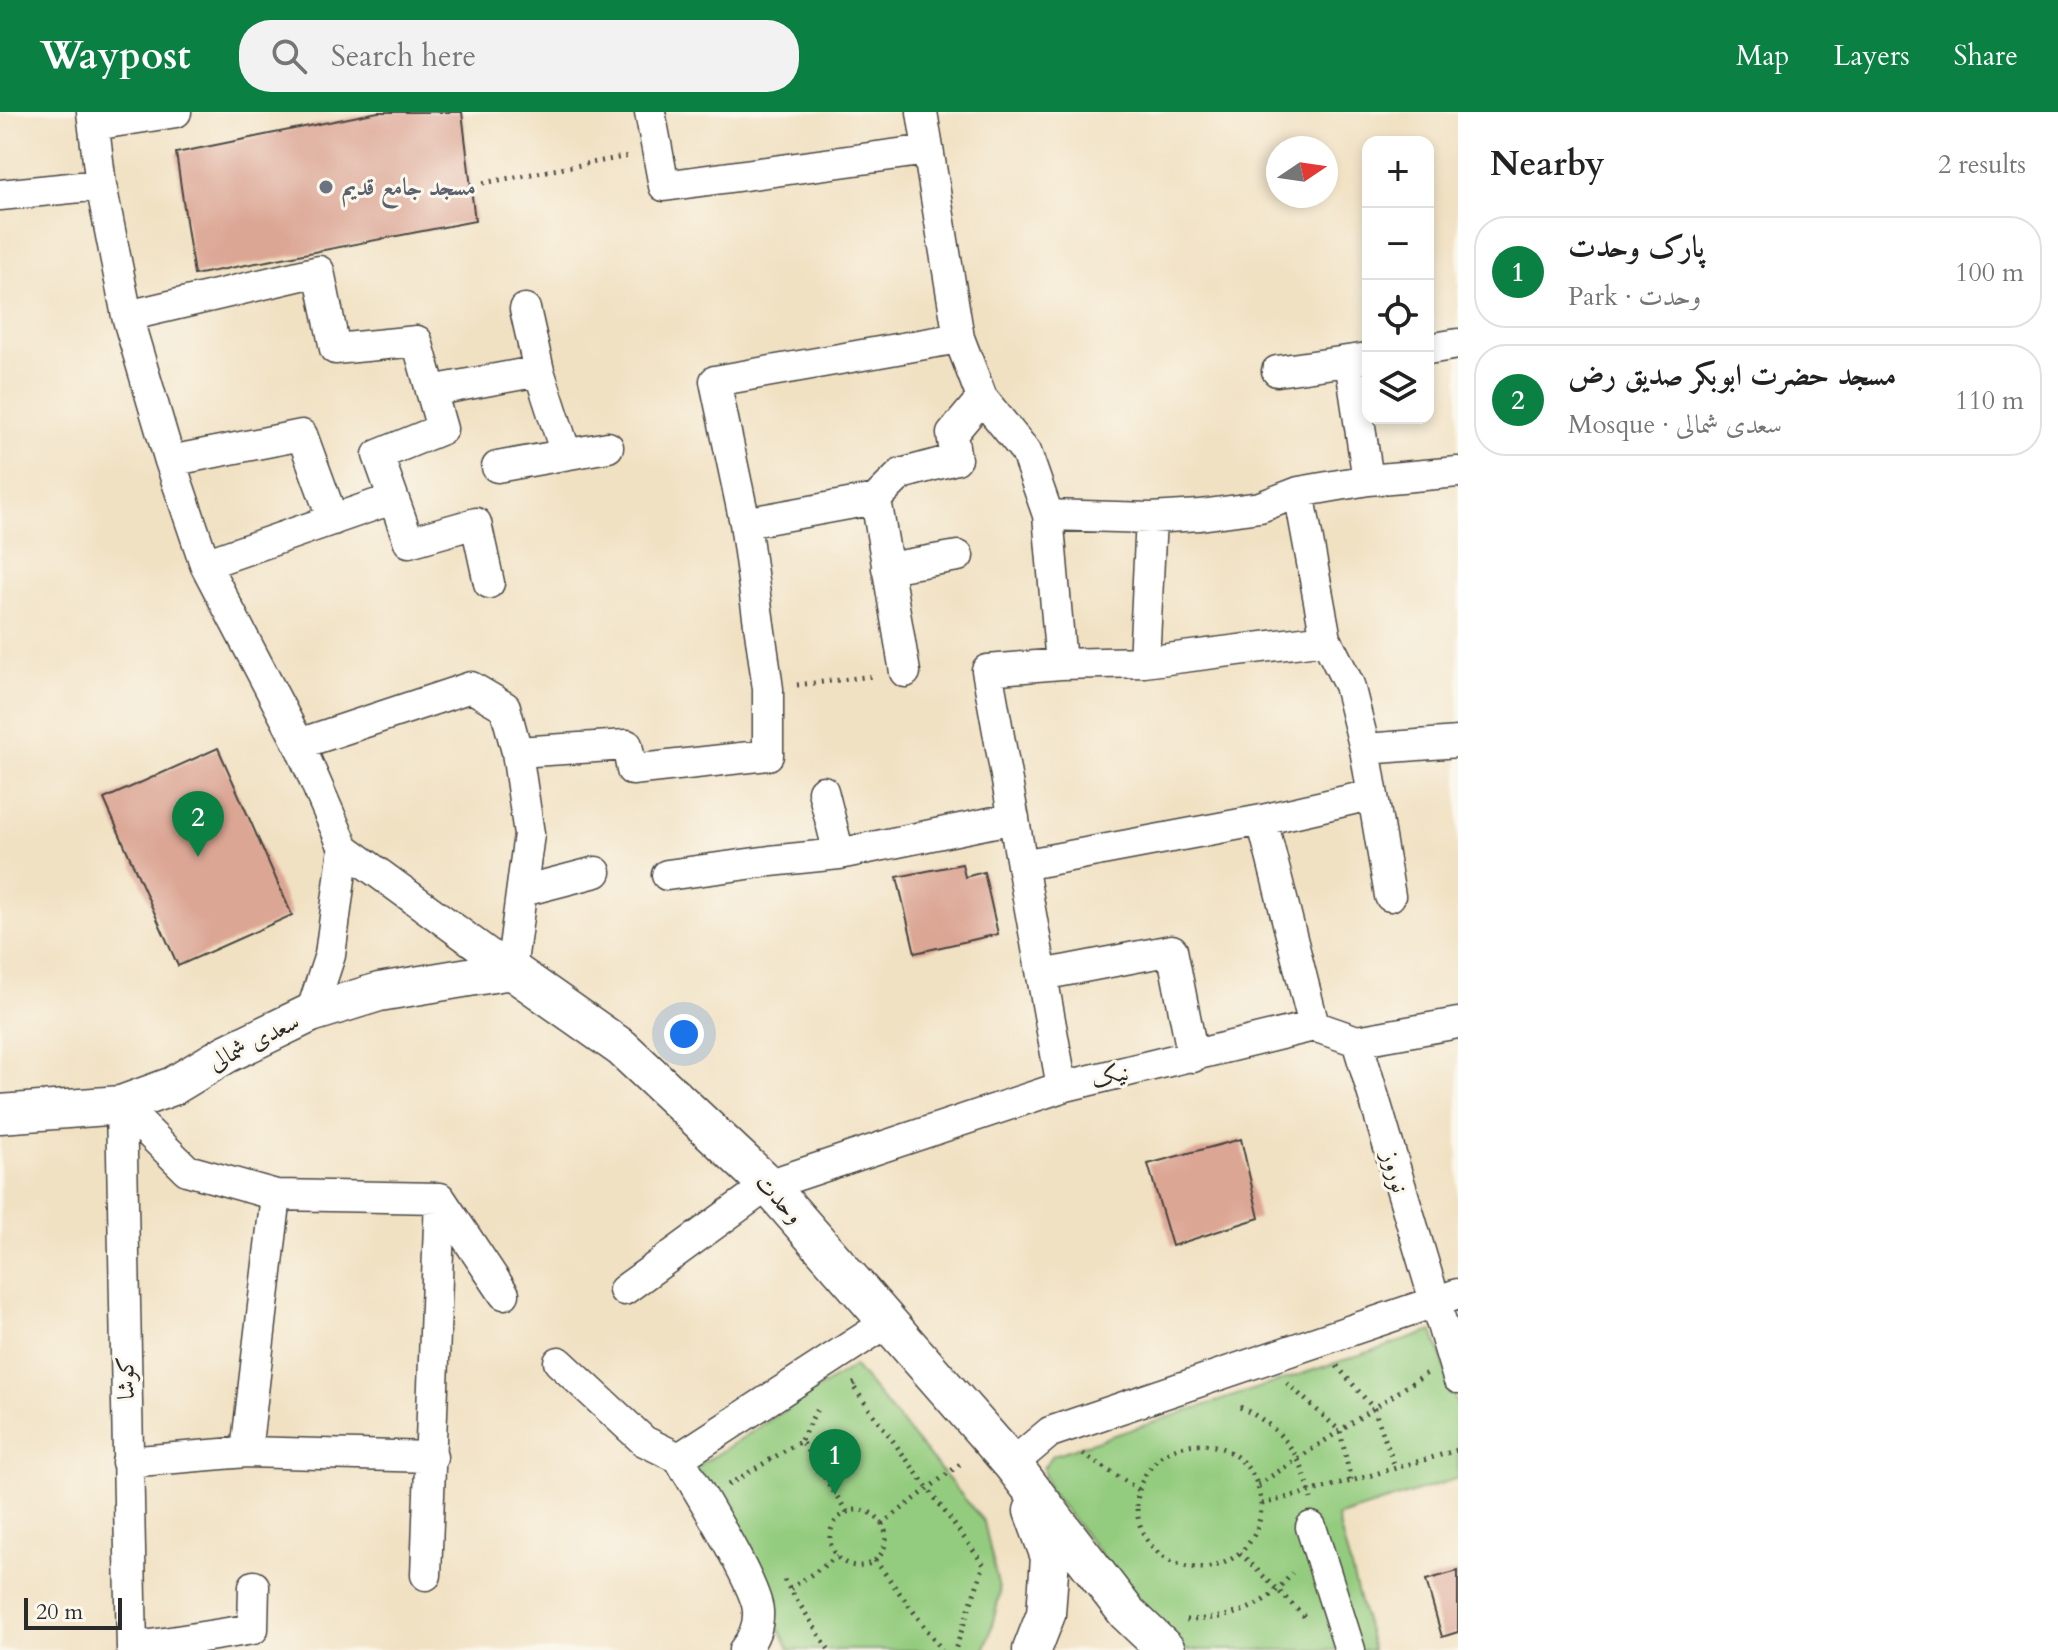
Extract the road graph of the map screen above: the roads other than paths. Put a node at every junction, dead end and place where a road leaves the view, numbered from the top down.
1 (176, 112) edge
2 (650, 112) edge
3 (922, 112) edge
4 (93, 119) edge
5 (928, 150) junction
6 (101, 185) junction
7 (0, 195) edge
8 (525, 309) dead end
9 (127, 316) junction
10 (959, 338) junction
11 (1458, 344) edge
12 (1434, 348) edge
13 (1359, 360) edge
14 (539, 371) junction
15 (1277, 371) dead end
16 (431, 391) junction
17 (982, 398) junction
18 (608, 447) dead end
19 (566, 454) junction
20 (170, 461) junction
21 (497, 467) dead end
22 (1458, 472) edge
23 (1368, 480) junction
24 (1299, 492) junction
25 (392, 499) junction
26 (876, 499) junction
27 (1048, 515) junction
28 (1151, 518) junction
29 (333, 520) junction
30 (745, 523) junction
31 (958, 556) dead end
32 (205, 564) junction
33 (887, 568) junction
34 (489, 583) dead end
35 (1326, 639) junction
36 (1144, 662) junction
37 (1061, 664) junction
38 (905, 672) road end
39 (1458, 742) edge
40 (299, 744) junction
41 (1365, 749) junction
42 (517, 752) junction
43 (823, 791) dead end
44 (1371, 795) junction
45 (1014, 818) junction
46 (1262, 820) junction
47 (344, 848) junction
48 (839, 854) junction
49 (1022, 865) junction
50 (596, 872) dead end
51 (667, 875) dead end
52 (523, 891) junction
53 (1390, 896) dead end
54 (511, 970) junction
55 (1042, 975) junction
56 (311, 1013) junction
57 (1458, 1023) edge
58 (1314, 1026) junction
59 (1357, 1041) junction
60 (1193, 1057) junction
61 (1062, 1087) junction
62 (121, 1105) junction
63 (0, 1114) edge
64 (768, 1185) junction
65 (276, 1195) junction
66 (440, 1198) junction
67 (624, 1290) dead end
68 (504, 1294) dead end
69 (1446, 1299) edge
70 (888, 1322) junction
71 (559, 1362) dead end
72 (1455, 1368) edge
73 (246, 1452) junction
74 (1002, 1452) junction
75 (432, 1457) junction
76 (679, 1458) junction
77 (127, 1462) junction
78 (1311, 1527) road end
79 (426, 1575) dead end
80 (254, 1586) dead end
81 (132, 1649) edge
82 (744, 1650) edge
83 (1032, 1650) edge
84 (1166, 1650) edge
85 (1350, 1650) edge

1 - 4 street
2 - 5 street
3 - 5 street
4 - 6 street
5 - 10 street
6 - 7 street
6 - 9 street
8 - 14 street
9 - 16 street
9 - 20 street
10 - 17 street
10 - 30 street
11 - 12 street
13 - 15 street
13 - 23 street
14 - 16 street
14 - 19 street
16 - 25 street
17 - 26 street
17 - 27 street
18 - 19 street
19 - 21 street
20 - 29 street
20 - 32 street
22 - 23 street
23 - 24 street
24 - 28 street
24 - 35 street
25 - 29 street
25 - 34 street
26 - 30 street
26 - 33 street
27 - 28 street
27 - 37 street
28 - 36 street
29 - 32 street
30 - 42 street
31 - 33 street
32 - 40 street
33 - 38 street
35 - 36 street
35 - 41 street
36 - 37 street
37 - 45 street
39 - 41 street
40 - 42 street
40 - 47 street
41 - 44 street
42 - 52 street
43 - 48 street
44 - 46 street
44 - 53 street
45 - 48 street
45 - 49 street
46 - 49 street
46 - 58 street
47 - 54 street
47 - 56 street
48 - 51 street
49 - 55 street
50 - 52 street
52 - 54 street
54 - 56 street, سعدی شمالی
54 - 64 street, وحدت
55 - 60 street
55 - 61 street
56 - 62 street, سعدی شمالی
57 - 59 street
58 - 59 street
58 - 60 street, نیک
59 - 69 street, نوروز
60 - 61 street, نیک
61 - 64 street, نیک
62 - 63 street, سعدی شمالی
62 - 65 street
62 - 77 street, کوشا
64 - 67 street, نیک
64 - 70 street, وحدت
65 - 66 street
65 - 73 street
66 - 68 street
66 - 75 street
69 - 72 street, نوروز
69 - 74 street
70 - 74 street, وحدت
70 - 76 street
71 - 76 street
73 - 75 street
73 - 77 street
74 - 83 street
74 - 84 street, وحدت
75 - 79 street
76 - 82 street
77 - 81 street, کوشا
78 - 85 street
80 - 81 street

